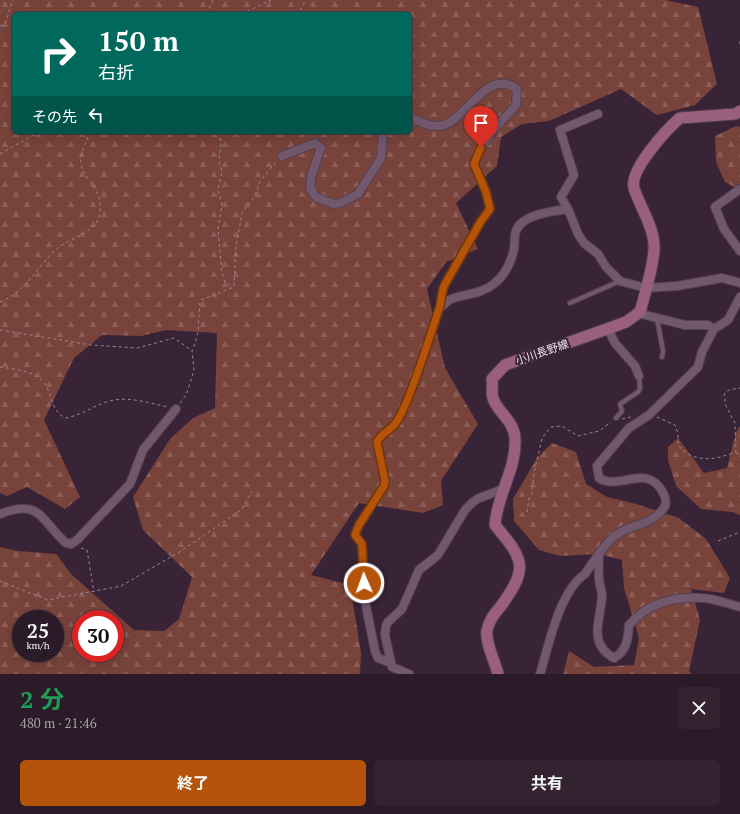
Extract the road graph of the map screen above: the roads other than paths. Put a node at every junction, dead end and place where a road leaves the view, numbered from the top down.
1 (740, 112) edge
2 (598, 114) dead end
3 (412, 118) edge
4 (383, 134) edge
5 (282, 156) road end
6 (740, 190) edge
7 (568, 209) junction
8 (740, 251) edge
9 (620, 281) junction
10 (740, 283) edge
11 (646, 288) junction
12 (740, 297) edge
13 (570, 304) dead end
14 (439, 309) junction
15 (640, 312) junction
16 (657, 318) junction
17 (608, 328) junction
18 (714, 329) junction
19 (662, 357) dead end
20 (638, 376) joint
21 (176, 409) road end
22 (616, 418) road end
23 (503, 490) junction
24 (0, 514) edge
25 (599, 554) junction
26 (740, 607) edge
27 (391, 663) junction
28 (409, 674) edge
29 (498, 674) edge
30 (540, 674) edge

1 - 11 main road
2 - 7 street
3 - 14 street
4 - 5 street
6 - 8 street
7 - 9 street
7 - 14 street
9 - 11 street
9 - 13 lane
10 - 11 street
11 - 15 main road
12 - 18 street
14 - 27 street
15 - 16 street
15 - 17 main road, 小川長野線
16 - 18 street
16 - 19 lane
17 - 20 street
17 - 23 main road, 小川長野線
18 - 25 street
20 - 22 lane
21 - 24 street
23 - 27 street
23 - 29 main road, 小川長野線
25 - 26 street
25 - 30 street
27 - 28 street

